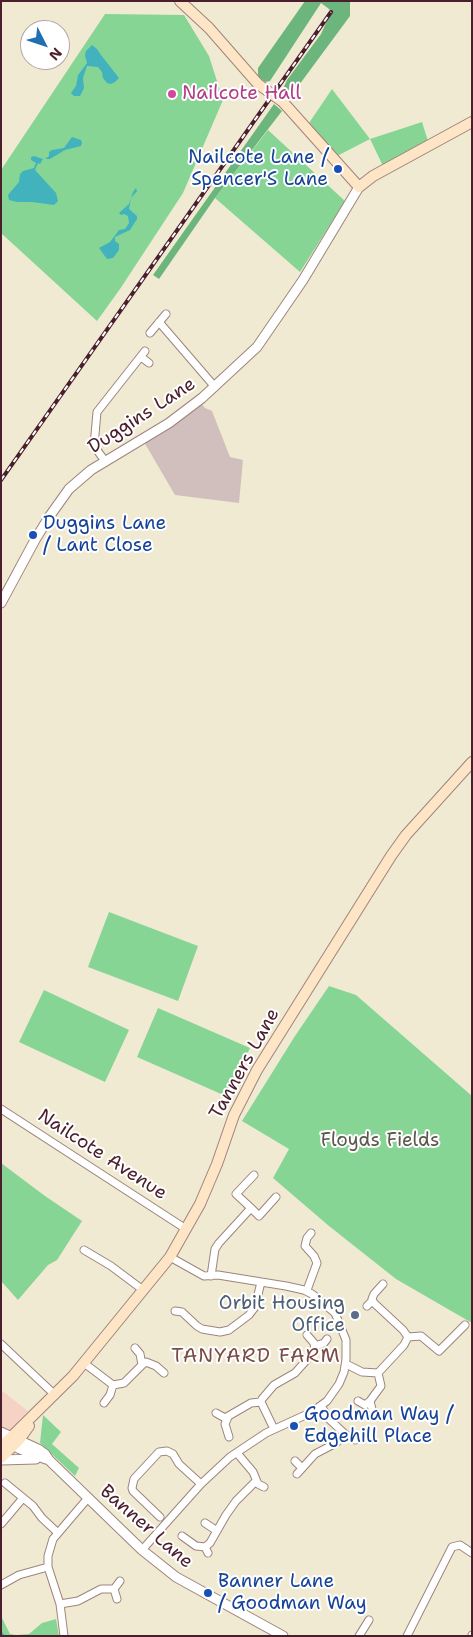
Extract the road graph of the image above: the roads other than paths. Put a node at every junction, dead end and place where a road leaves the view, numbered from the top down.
1 (180, 1) edge
2 (472, 122) edge
3 (358, 187) junction
4 (166, 314) dead end
5 (159, 322) junction
6 (150, 333) dead end
7 (149, 363) dead end
8 (216, 387) junction
9 (105, 461) junction
10 (1, 603) edge
11 (472, 762) edge
12 (1, 1109) edge
13 (254, 1175) dead end
14 (276, 1197) dead end
15 (251, 1208) junction
16 (186, 1229) junction
17 (311, 1233) dead end
18 (84, 1250) dead end
19 (170, 1257) junction
20 (211, 1276) junction
21 (261, 1282) junction
22 (383, 1284) dead end
23 (143, 1290) junction
24 (307, 1290) junction
25 (374, 1303) junction
26 (367, 1306) dead end
27 (180, 1309) dead end
28 (464, 1325) dead end
29 (307, 1335) dead end
30 (408, 1337) junction
31 (327, 1339) dead end
32 (1, 1344) edge
33 (315, 1346) junction
34 (135, 1348) dead end
35 (84, 1363) junction
36 (142, 1364) junction
37 (346, 1364) junction
38 (164, 1373) dead end
39 (378, 1373) junction
40 (113, 1385) junction
41 (55, 1395) junction
42 (358, 1401) dead end
43 (370, 1401) junction
44 (262, 1402) junction
45 (104, 1403) dead end
46 (321, 1406) junction
47 (372, 1410) dead end
48 (216, 1413) dead end
49 (228, 1417) junction
50 (274, 1429) junction
51 (1, 1432) edge
52 (344, 1434) junction
53 (229, 1437) dead end
54 (355, 1440) dead end
55 (9, 1442) edge
56 (237, 1453) junction
57 (1, 1459) edge
58 (49, 1460) junction
59 (294, 1461) dead end
60 (302, 1468) junction
61 (297, 1474) dead end
62 (256, 1481) junction
63 (5, 1483) dead end
64 (201, 1484) junction
65 (264, 1487) dead end
66 (23, 1498) junction
67 (88, 1498) junction
68 (160, 1517) dead end
69 (205, 1523) dead end
70 (1, 1524) edge
71 (217, 1531) junction
72 (58, 1533) junction
73 (182, 1536) dead end
74 (142, 1550) junction
75 (472, 1553) edge
76 (48, 1568) junction
77 (120, 1581) dead end
78 (1, 1585) edge
79 (114, 1589) junction
80 (117, 1599) dead end
81 (60, 1604) junction
82 (369, 1620) dead end
83 (64, 1636) edge
84 (283, 1636) edge
85 (359, 1636) edge
86 (407, 1636) edge

1 - 3 main road, bridge
2 - 3 main road
3 - 8 street, Duggins Lane
4 - 5 street
5 - 6 street
5 - 8 street
7 - 9 street
8 - 9 street, Duggins Lane
9 - 10 street, Duggins Lane
11 - 16 main road, Tanners Lane
12 - 16 street, Nailcote Avenue
13 - 15 street
14 - 15 street
15 - 20 street
16 - 19 main road, Tanners Lane
17 - 24 street
18 - 23 street
19 - 20 street
19 - 23 main road, Tanners Lane
20 - 21 street
21 - 24 street
21 - 27 street
22 - 25 street
23 - 35 main road, Tanners Lane
24 - 37 street
25 - 26 street
25 - 30 street
28 - 30 street
29 - 33 street
30 - 39 street
31 - 33 street
32 - 41 street
33 - 44 street
34 - 36 street
35 - 40 street
35 - 41 main road, Tanners Lane
36 - 38 street
36 - 40 street
37 - 39 street
37 - 46 street
39 - 43 street
40 - 45 street
41 - 55 main road, Tanners Lane
42 - 43 street
43 - 47 street
44 - 49 street
44 - 50 street
46 - 50 street
46 - 52 street
48 - 49 street
49 - 53 street
50 - 56 street
51 - 55 street, Banner Lane
52 - 54 street
52 - 60 street
55 - 57 main road, Tanners Lane
55 - 58 street, Banner Lane
56 - 62 street
56 - 64 street
57 - 58 street
58 - 67 street, Banner Lane
59 - 60 street
60 - 61 street
62 - 65 street
62 - 71 street
63 - 66 street
64 - 68 street
64 - 74 street
66 - 70 street
66 - 72 street
67 - 72 street
67 - 74 street, Banner Lane
69 - 71 street
71 - 73 street
72 - 76 street
74 - 84 street, Banner Lane
75 - 86 street
76 - 78 street
76 - 81 street
77 - 79 street
79 - 80 street
79 - 81 street
81 - 83 street
82 - 85 street

